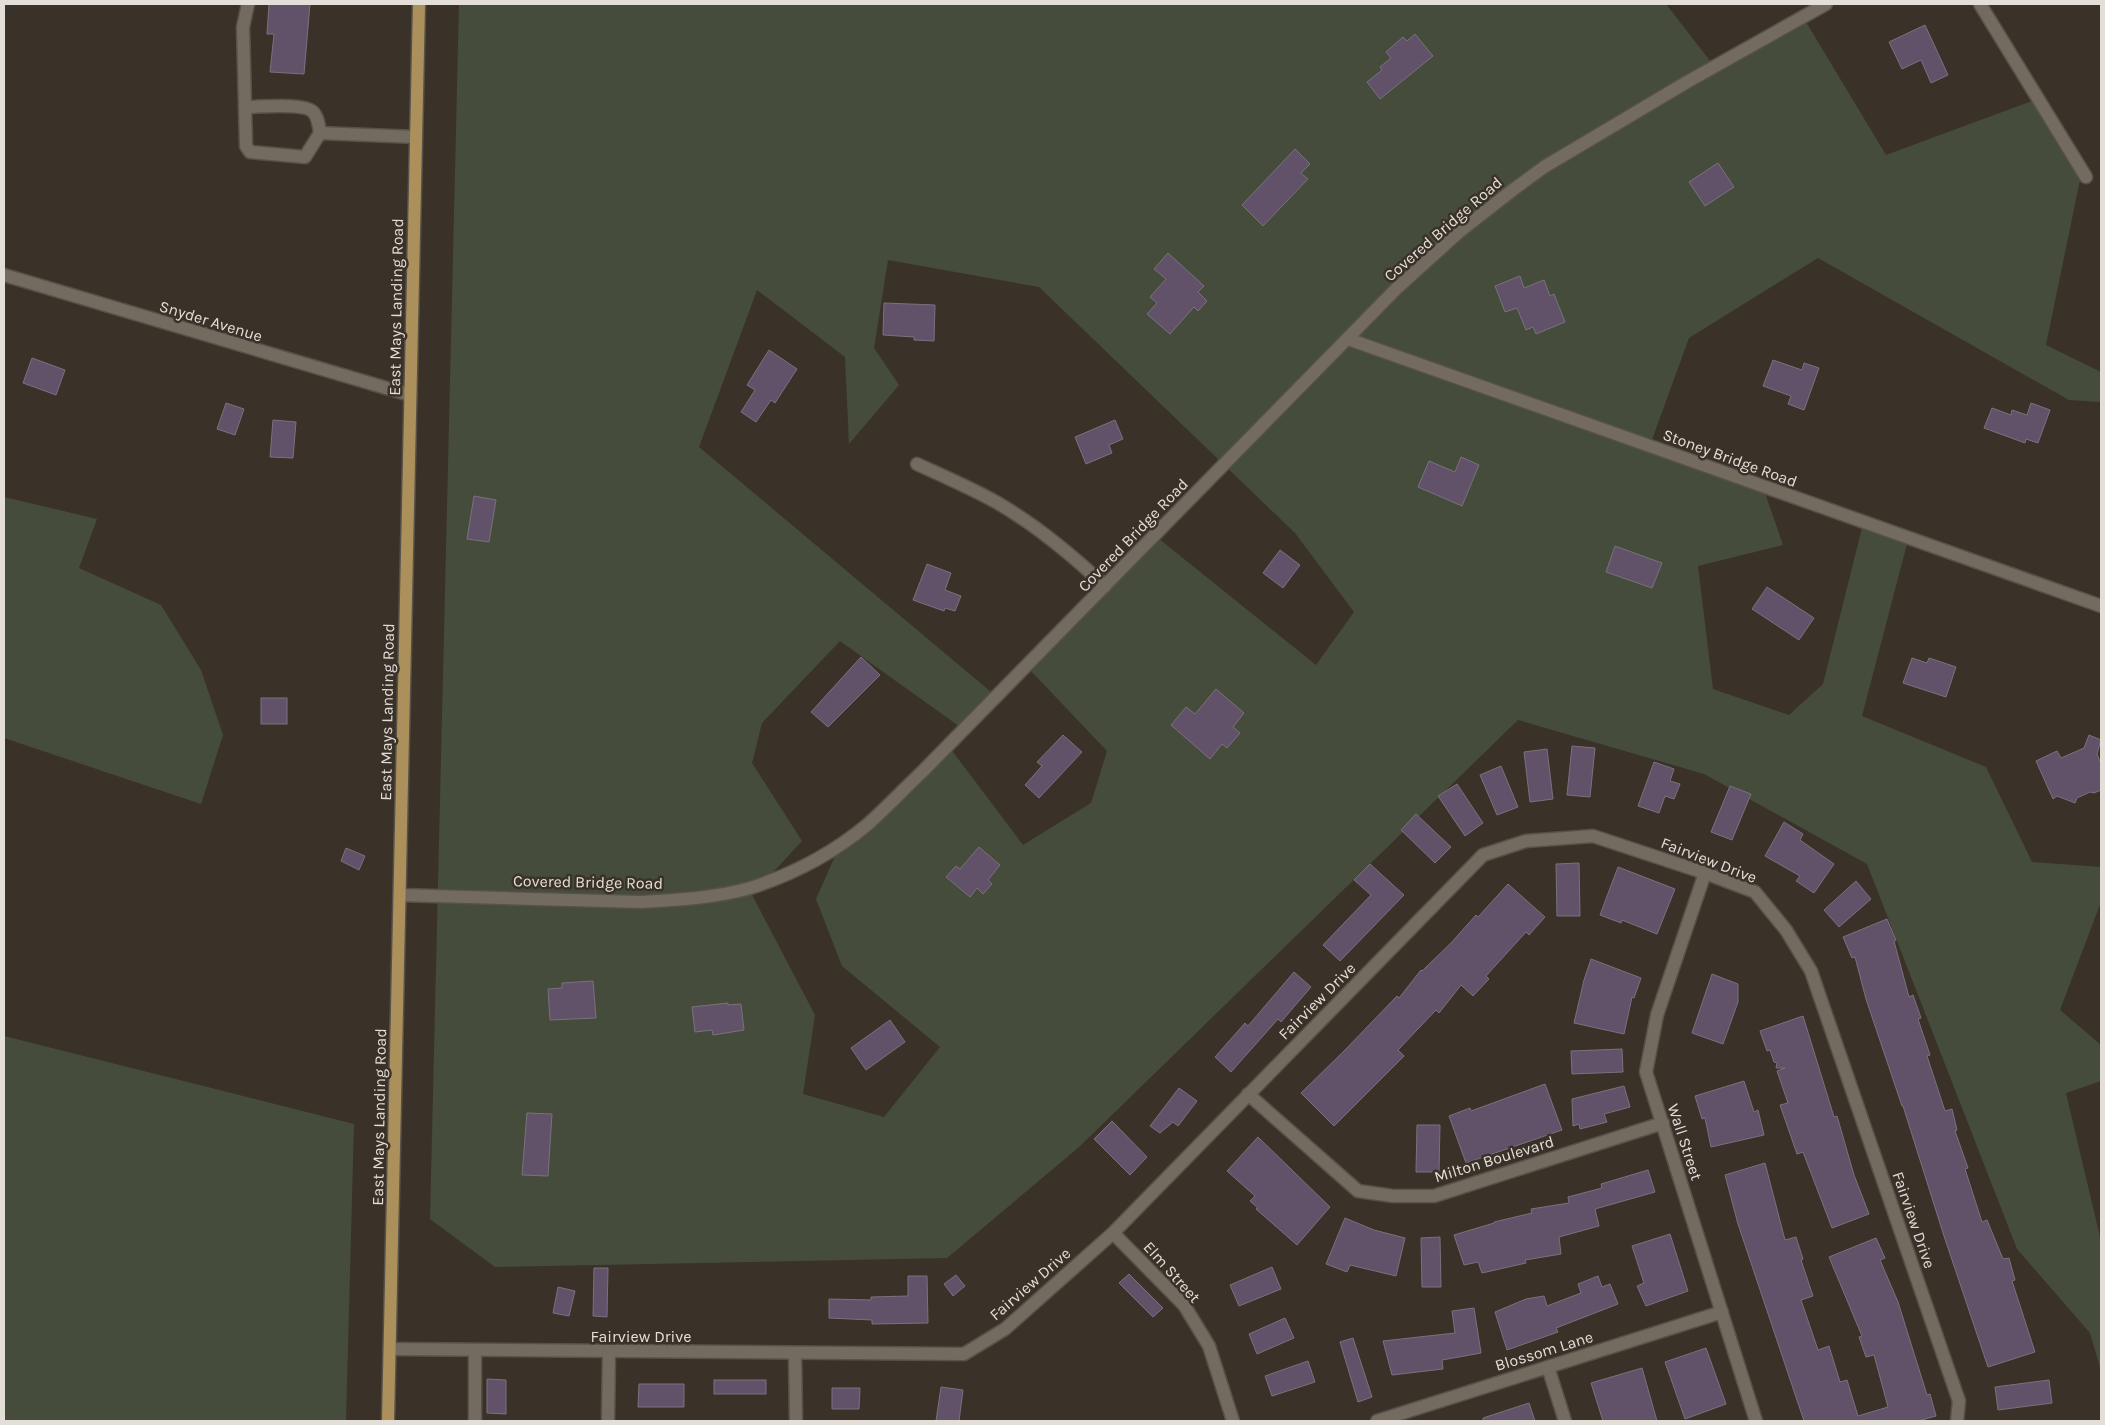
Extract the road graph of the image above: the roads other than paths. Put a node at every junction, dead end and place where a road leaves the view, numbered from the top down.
1 (248, 4) edge
2 (418, 4) edge
3 (1826, 4) edge
4 (1980, 4) edge
5 (245, 107) junction
6 (320, 134) junction
7 (416, 137) junction
8 (2086, 177) dead end
9 (4, 275) edge
10 (1348, 339) junction
11 (410, 395) junction
12 (917, 464) dead end
13 (1105, 586) junction
14 (2101, 606) edge
15 (1706, 873) junction
16 (400, 895) junction
17 (1248, 1094) junction
18 (1663, 1123) junction
19 (1113, 1233) junction
20 (1722, 1312) junction
21 (390, 1349) junction
22 (475, 1350) junction
23 (609, 1352) junction
24 (796, 1353) junction
25 (1548, 1367) junction
26 (388, 1421) edge
27 (475, 1421) edge
28 (608, 1421) edge
29 (796, 1421) edge
30 (1233, 1421) edge
31 (1377, 1421) edge
32 (1565, 1421) edge
33 (1756, 1421) edge
34 (1957, 1421) edge

1 - 5 street
2 - 7 main road, East Mays Landing Road
3 - 10 street, Covered Bridge Road
4 - 8 street
5 - 6 street
5 - 6 street
6 - 7 street
7 - 11 main road, East Mays Landing Road
9 - 11 street, Snyder Avenue
10 - 13 street, Covered Bridge Road
10 - 14 street, Stoney Bridge Road
11 - 16 main road, East Mays Landing Road
12 - 13 street
13 - 16 street, Covered Bridge Road
15 - 17 street, Fairview Drive
15 - 18 street, Wall Street
15 - 34 street, Fairview Drive
16 - 21 main road, East Mays Landing Road
17 - 18 street, Milton Boulevard
17 - 19 street, Fairview Drive
18 - 20 street, Wall Street
19 - 24 street, Fairview Drive
19 - 30 street, Elm Street
20 - 25 street, Blossom Lane
20 - 33 street, Wall Street
21 - 22 street, Fairview Drive
21 - 26 main road, East Mays Landing Road
22 - 23 street, Fairview Drive
22 - 27 street
23 - 24 street, Fairview Drive
23 - 28 street
24 - 29 street
25 - 31 street, Blossom Lane
25 - 32 street

